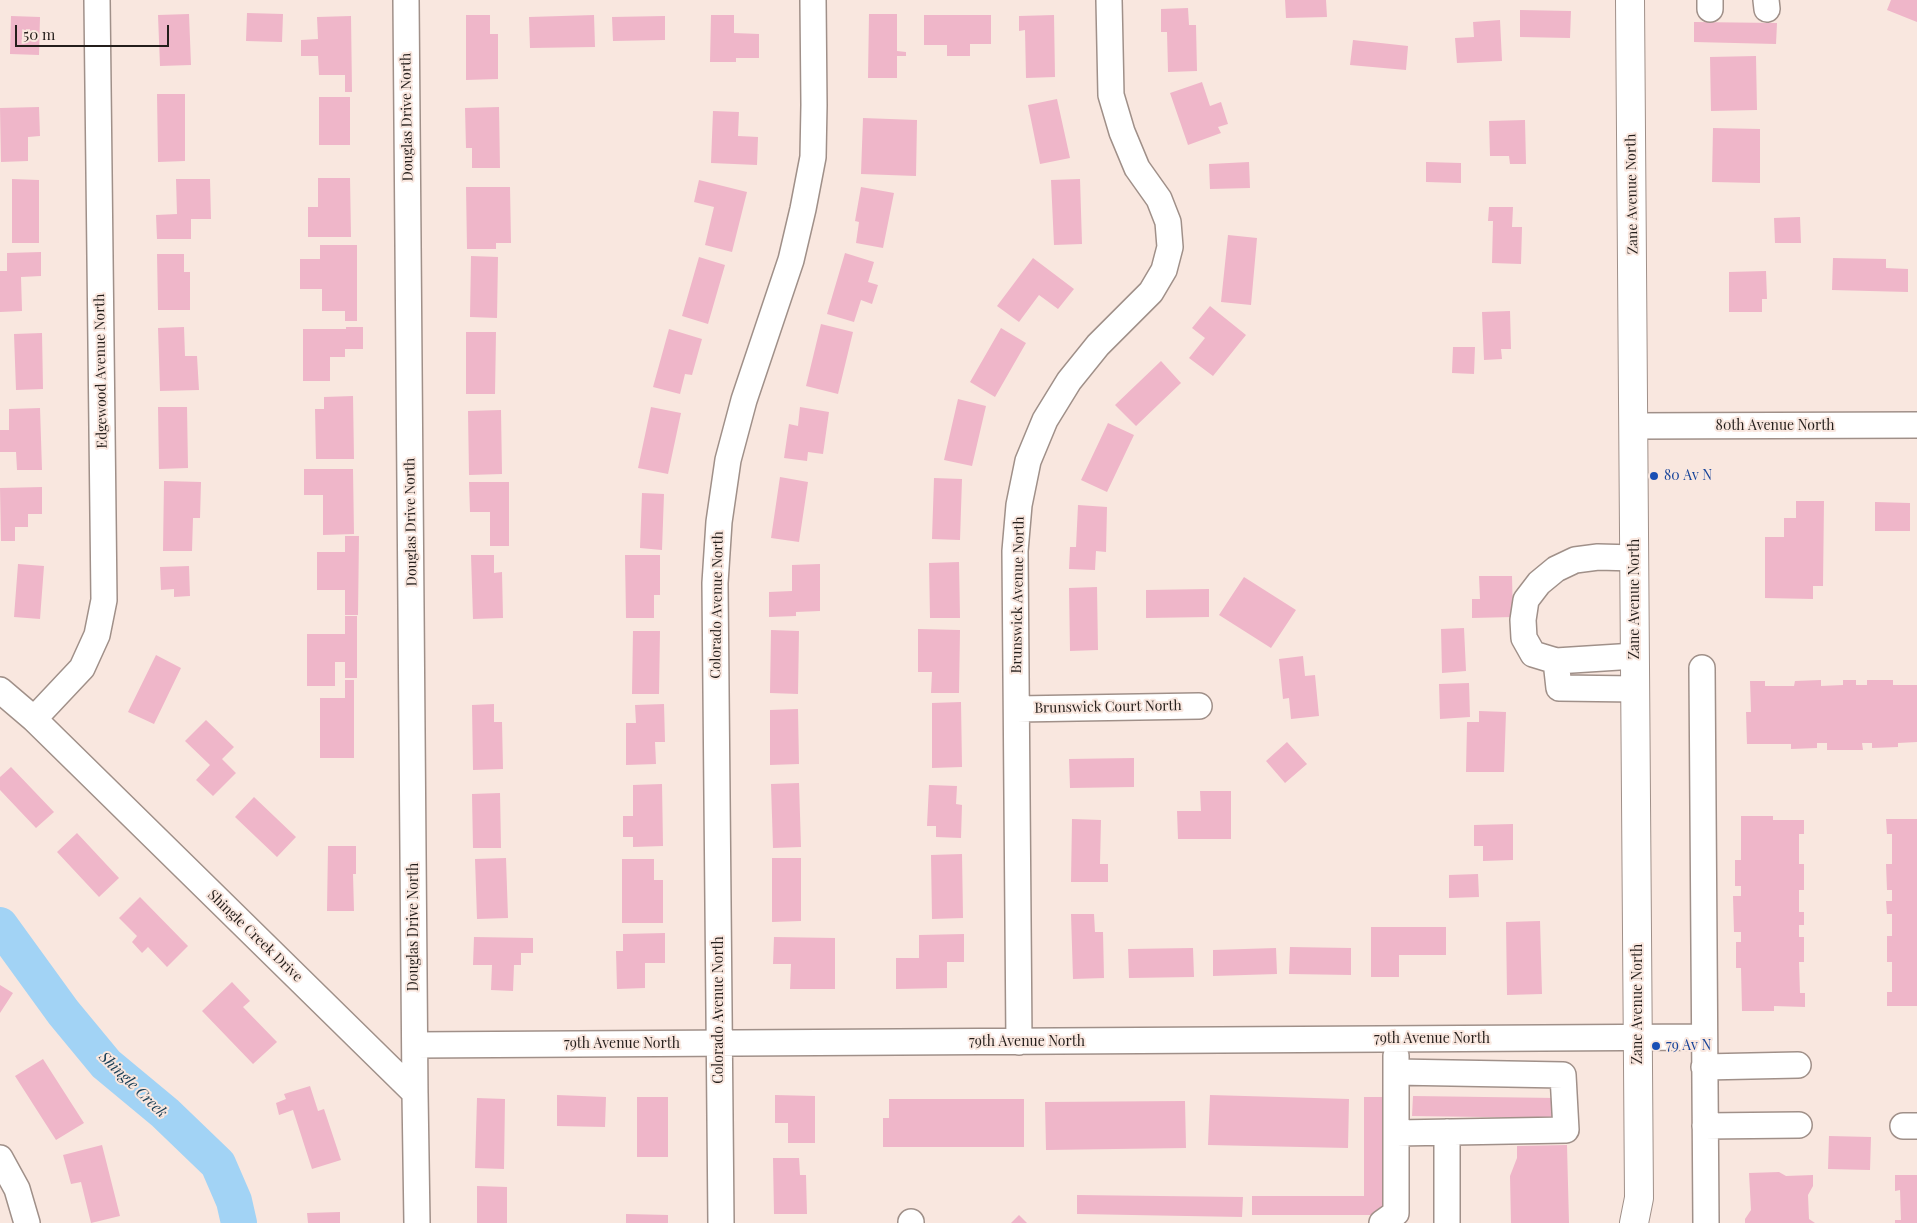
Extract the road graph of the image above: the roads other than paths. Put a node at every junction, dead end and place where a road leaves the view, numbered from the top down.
1 (97, 0) edge
2 (406, 0) edge
3 (813, 0) edge
4 (1109, 0) edge
5 (1630, 0) edge
6 (1917, 425) edge
7 (1634, 426) junction
8 (1635, 558) junction
9 (1636, 656) junction
10 (1556, 661) junction
11 (1702, 668) dead end
12 (1636, 689) junction
13 (0, 690) edge
14 (1199, 706) dead end
15 (1017, 709) junction
16 (34, 718) junction
17 (1703, 1037) junction
18 (1638, 1038) junction
19 (1396, 1040) junction
20 (1019, 1042) junction
21 (719, 1043) junction
22 (415, 1045) junction
23 (1798, 1065) dead end
24 (1704, 1067) junction
25 (1396, 1072) junction
26 (415, 1093) junction
27 (1799, 1125) dead end
28 (1705, 1126) junction
29 (1446, 1132) junction
30 (1397, 1133) junction
31 (0, 1158) edge
32 (1640, 1215) edge
33 (28, 1223) edge
34 (417, 1223) edge
35 (720, 1223) edge
36 (1382, 1223) edge
37 (1447, 1223) edge
38 (1706, 1223) edge

1 - 16 street, Edgewood Avenue North
2 - 22 street, Douglas Drive North
3 - 21 street, Colorado Avenue North
4 - 15 street, Brunswick Avenue North
5 - 7 main road, Zane Avenue North
6 - 7 street, 80th Avenue North
7 - 8 main road, Zane Avenue North
8 - 9 main road, Zane Avenue North
8 - 10 street
9 - 10 street
9 - 12 main road, Zane Avenue North
10 - 12 street
11 - 17 street
12 - 18 main road, Zane Avenue North
13 - 16 street, Shingle Creek Drive
14 - 15 street, Brunswick Court North
15 - 20 street, Brunswick Avenue North
16 - 26 street, Shingle Creek Drive
17 - 18 street, 79th Avenue North
17 - 24 street
18 - 19 street, 79th Avenue North
18 - 32 main road, Zane Avenue North
19 - 20 street, 79th Avenue North
19 - 25 street
20 - 21 street, 79th Avenue North
21 - 22 street, 79th Avenue North
21 - 35 street, Colorado Avenue North
22 - 26 street, Douglas Drive North
23 - 24 street
24 - 28 street
25 - 29 street
25 - 30 street
26 - 34 street
27 - 28 street
28 - 38 street
29 - 30 street
29 - 37 street
30 - 36 street
31 - 33 street

